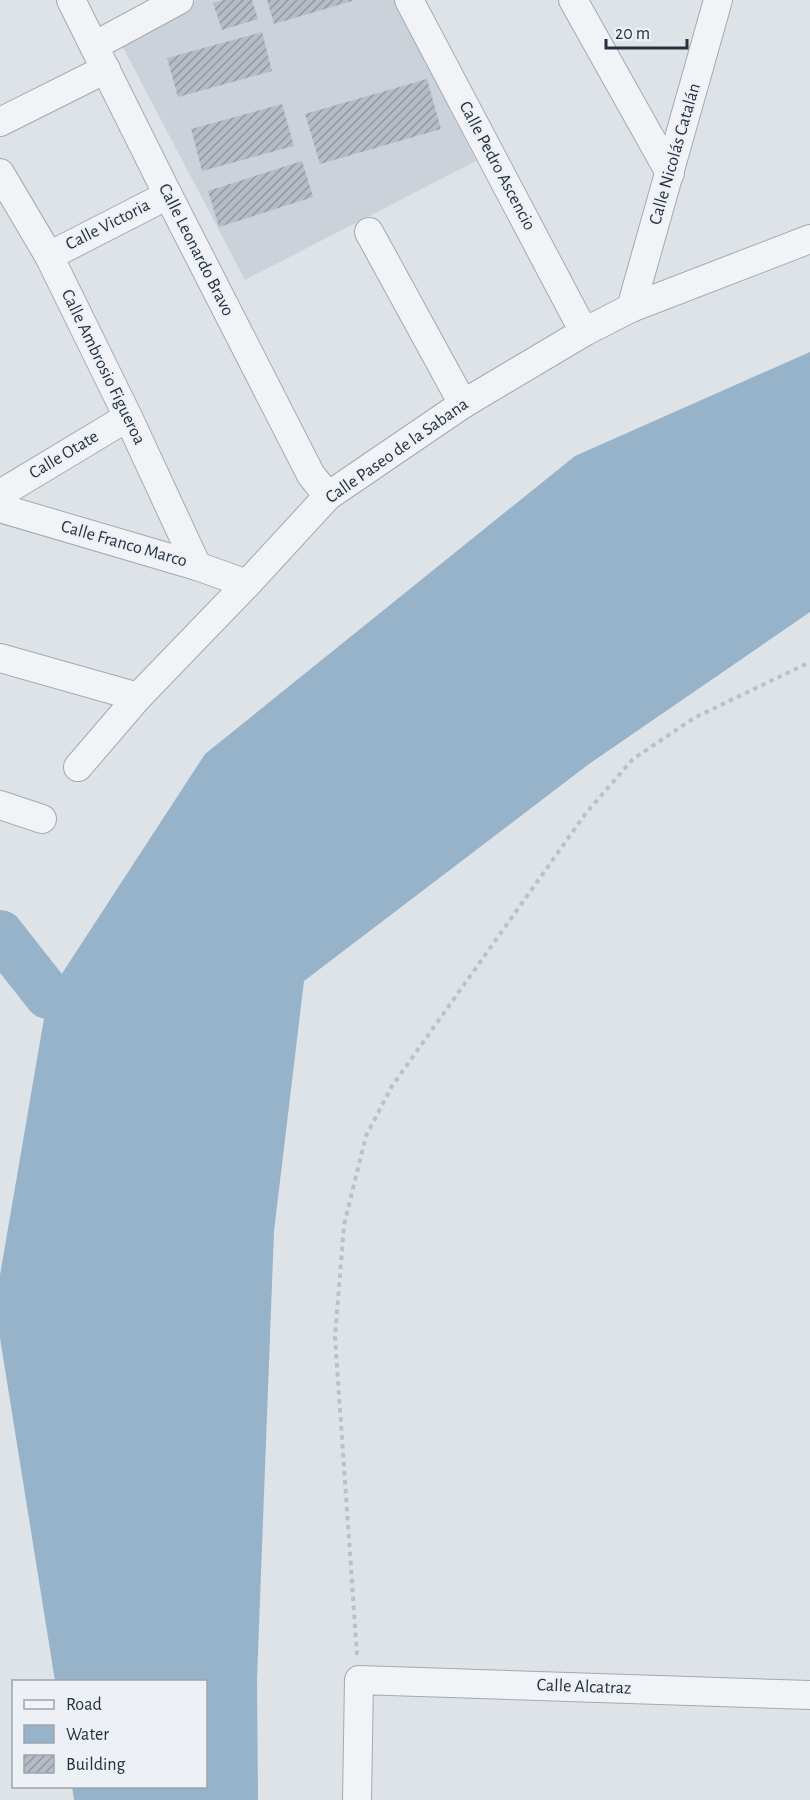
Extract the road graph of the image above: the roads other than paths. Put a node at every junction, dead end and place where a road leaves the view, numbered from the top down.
1 (71, 0) edge
2 (179, 0) edge
3 (409, 0) edge
4 (573, 0) edge
5 (718, 0) edge
6 (100, 57) junction
7 (0, 122) edge
8 (0, 173) edge
9 (670, 173) junction
10 (168, 195) junction
11 (369, 232) dead end
12 (810, 238) edge
13 (49, 256) junction
14 (632, 308) junction
15 (584, 332) junction
16 (463, 404) junction
17 (128, 417) junction
18 (0, 494) edge
19 (328, 496) junction
20 (0, 508) edge
21 (197, 566) junction
22 (247, 584) junction
23 (0, 658) edge
24 (138, 697) junction
25 (78, 767) dead end
26 (0, 805) edge
27 (42, 819) dead end
28 (810, 1695) edge
29 (357, 1800) edge

1 - 6 street, Calle Leonardo Bravo
2 - 6 street
3 - 15 street, Calle Pedro Ascencio
4 - 9 street
5 - 9 street, Calle Nicolás Catalán
6 - 7 street
6 - 10 street, Calle Leonardo Bravo
8 - 13 street, Calle Ambrosio Figueroa
9 - 14 street, Calle Nicolás Catalán
10 - 13 street, Calle Victoria
10 - 19 street, Calle Leonardo Bravo
11 - 16 street
12 - 14 street, Calle Paseo de la Sabana
13 - 17 street, Calle Ambrosio Figueroa
14 - 15 street, Calle Paseo de la Sabana
15 - 16 street, Calle Paseo de la Sabana
16 - 19 street, Calle Paseo de la Sabana
17 - 18 street, Calle Otate
17 - 21 street, Calle Ambrosio Figueroa
19 - 22 street, Calle Paseo de la Sabana
20 - 21 street, Calle Franco Marco
21 - 22 street, Calle Franco Marco
22 - 24 street, Calle Paseo de la Sabana
23 - 24 street
24 - 25 street, Calle Paseo de la Sabana
26 - 27 street
28 - 29 street, Calle Alcatraz

